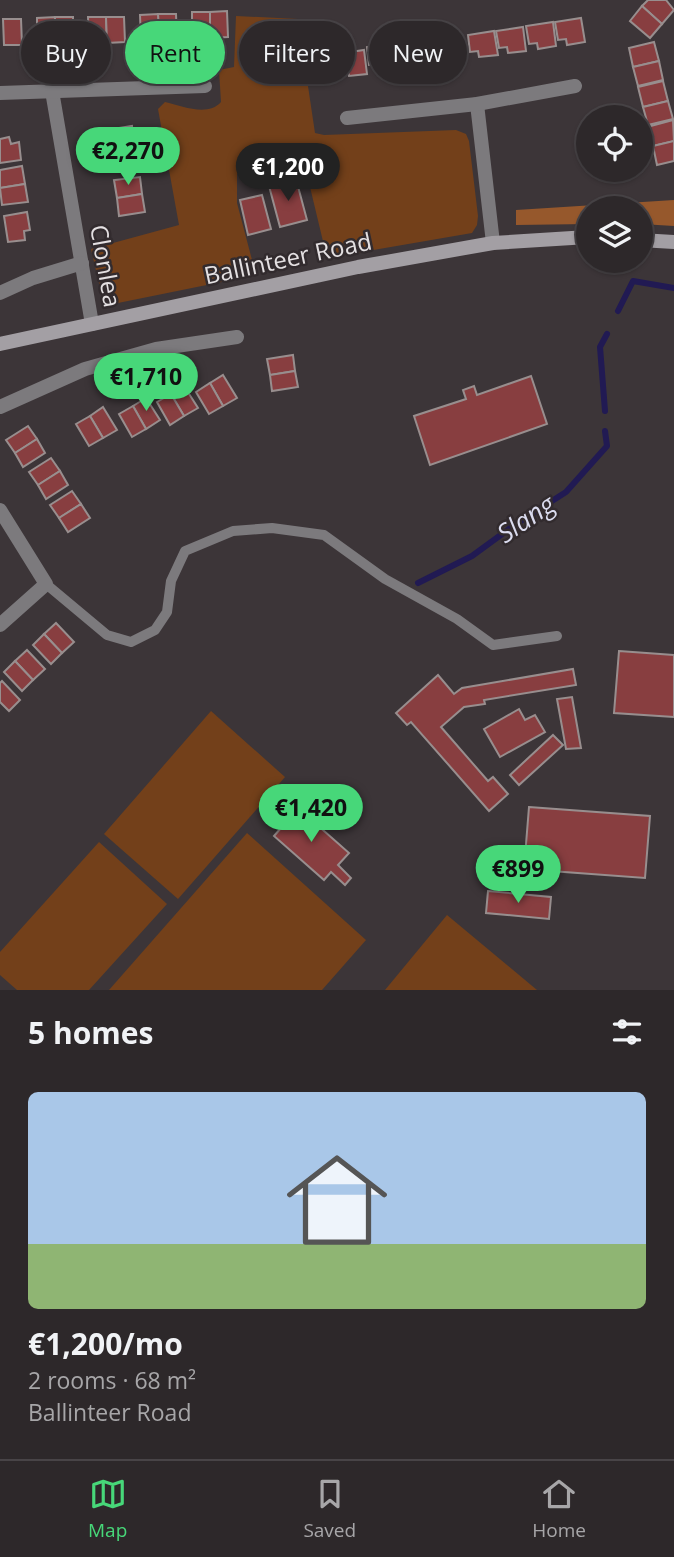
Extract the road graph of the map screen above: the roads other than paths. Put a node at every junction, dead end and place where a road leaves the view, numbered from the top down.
1 (205, 86) dead end
2 (575, 86) dead end
3 (52, 91) junction
4 (0, 93) edge
5 (477, 104) junction
6 (346, 118) dead end
7 (576, 238) edge
8 (653, 241) edge
9 (674, 242) edge
10 (493, 243) junction
11 (82, 263) junction
12 (0, 293) edge
13 (92, 324) junction
14 (237, 337) dead end
15 (0, 344) edge
16 (0, 407) edge
17 (0, 510) edge
18 (46, 584) junction
19 (0, 625) edge
20 (557, 636) dead end

1 - 3 street
2 - 5 street
3 - 4 street
3 - 11 street, Clonlea
5 - 6 street
5 - 10 street
7 - 10 main road, Ballinteer Road
8 - 9 main road
10 - 13 main road, Ballinteer Road
11 - 12 street
11 - 13 street, Clonlea
13 - 15 main road, Ballinteer Road
14 - 16 street
17 - 18 street
18 - 19 street
18 - 20 lane

